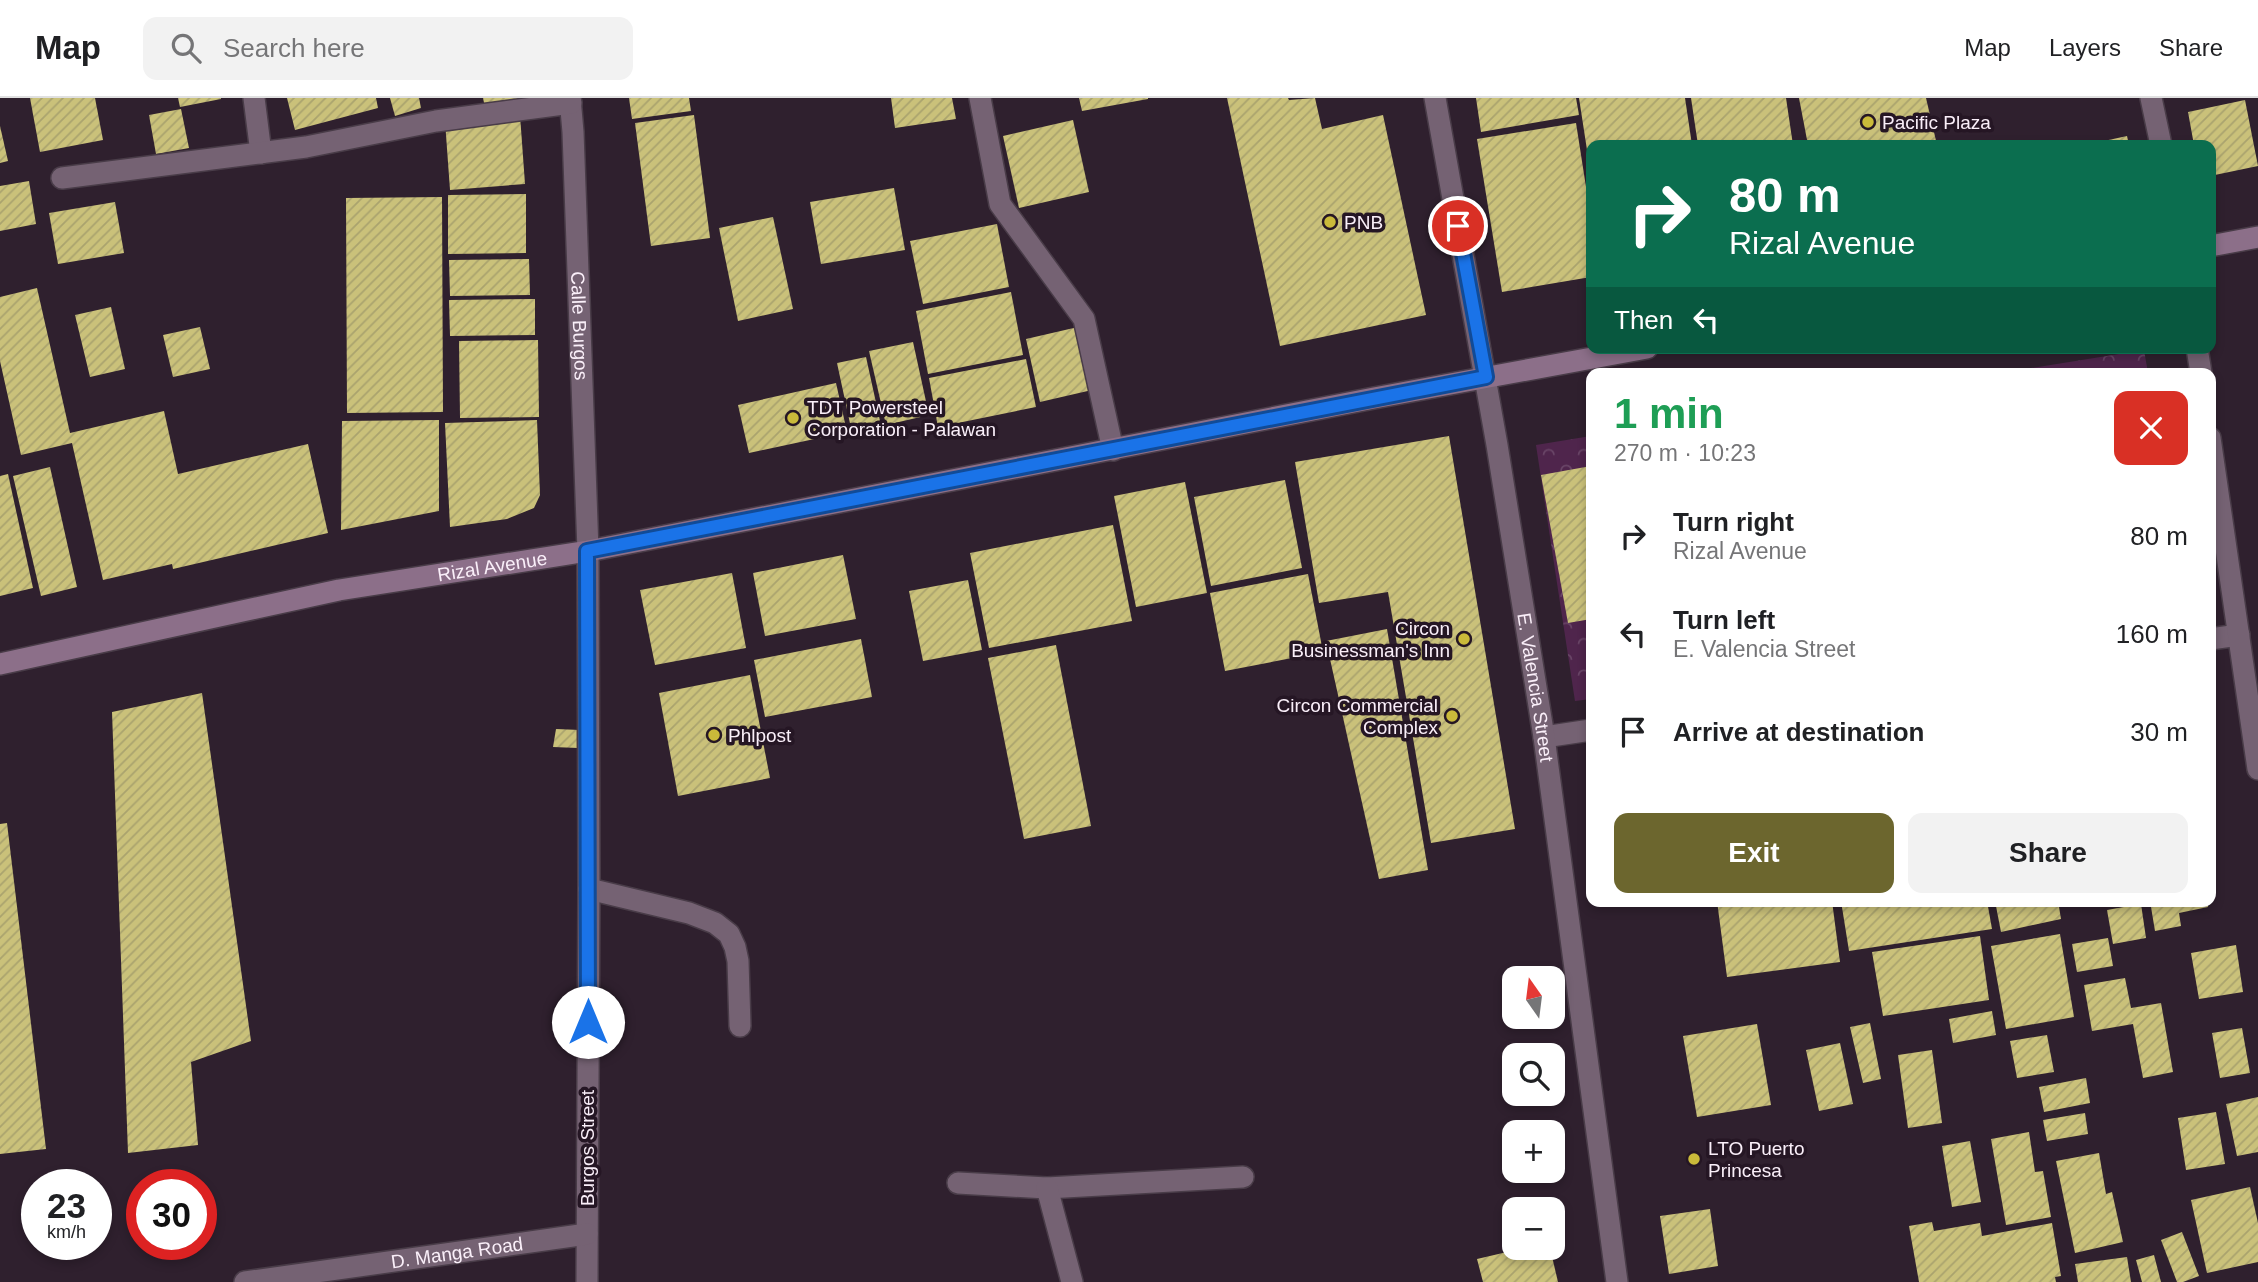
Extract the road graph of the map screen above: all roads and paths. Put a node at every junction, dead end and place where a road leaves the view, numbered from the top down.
1 (254, 98) edge
2 (980, 98) edge
3 (1435, 98) edge
4 (2151, 98) edge
5 (570, 101) edge
6 (2160, 140) edge
7 (261, 153) junction
8 (62, 178) dead end
9 (2258, 237) edge
10 (2216, 245) edge
11 (1614, 354) edge
12 (1486, 377) junction
13 (1113, 450) junction
14 (2216, 479) edge
15 (587, 551) junction
16 (2239, 635) junction
17 (2216, 638) edge
18 (0, 664) edge
19 (1586, 731) edge
20 (1544, 737) junction
21 (2258, 769) edge
22 (589, 889) junction
23 (740, 1026) dead end
24 (1242, 1177) dead end
25 (958, 1183) dead end
26 (1047, 1188) junction
27 (587, 1234) junction
28 (245, 1282) edge
29 (587, 1282) edge
30 (1072, 1282) edge
31 (1617, 1282) edge

1 - 7 street
2 - 13 street
3 - 12 street, E. Valencia Street
4 - 6 street
5 - 7 street
5 - 15 street, Calle Burgos
7 - 8 street
9 - 10 main road
11 - 12 main road, Rizal Avenue
12 - 13 main road, Rizal Avenue
12 - 20 street, E. Valencia Street
13 - 15 main road, Rizal Avenue
14 - 16 street
15 - 18 main road, Rizal Avenue
15 - 22 street, Burgos Street
16 - 17 street
16 - 21 street
19 - 20 street
20 - 31 street, E. Valencia Street
22 - 23 street
22 - 27 street, Burgos Street
24 - 26 street
25 - 26 street
26 - 30 street
27 - 28 street, D. Manga Road
27 - 29 street, Burgos Street

